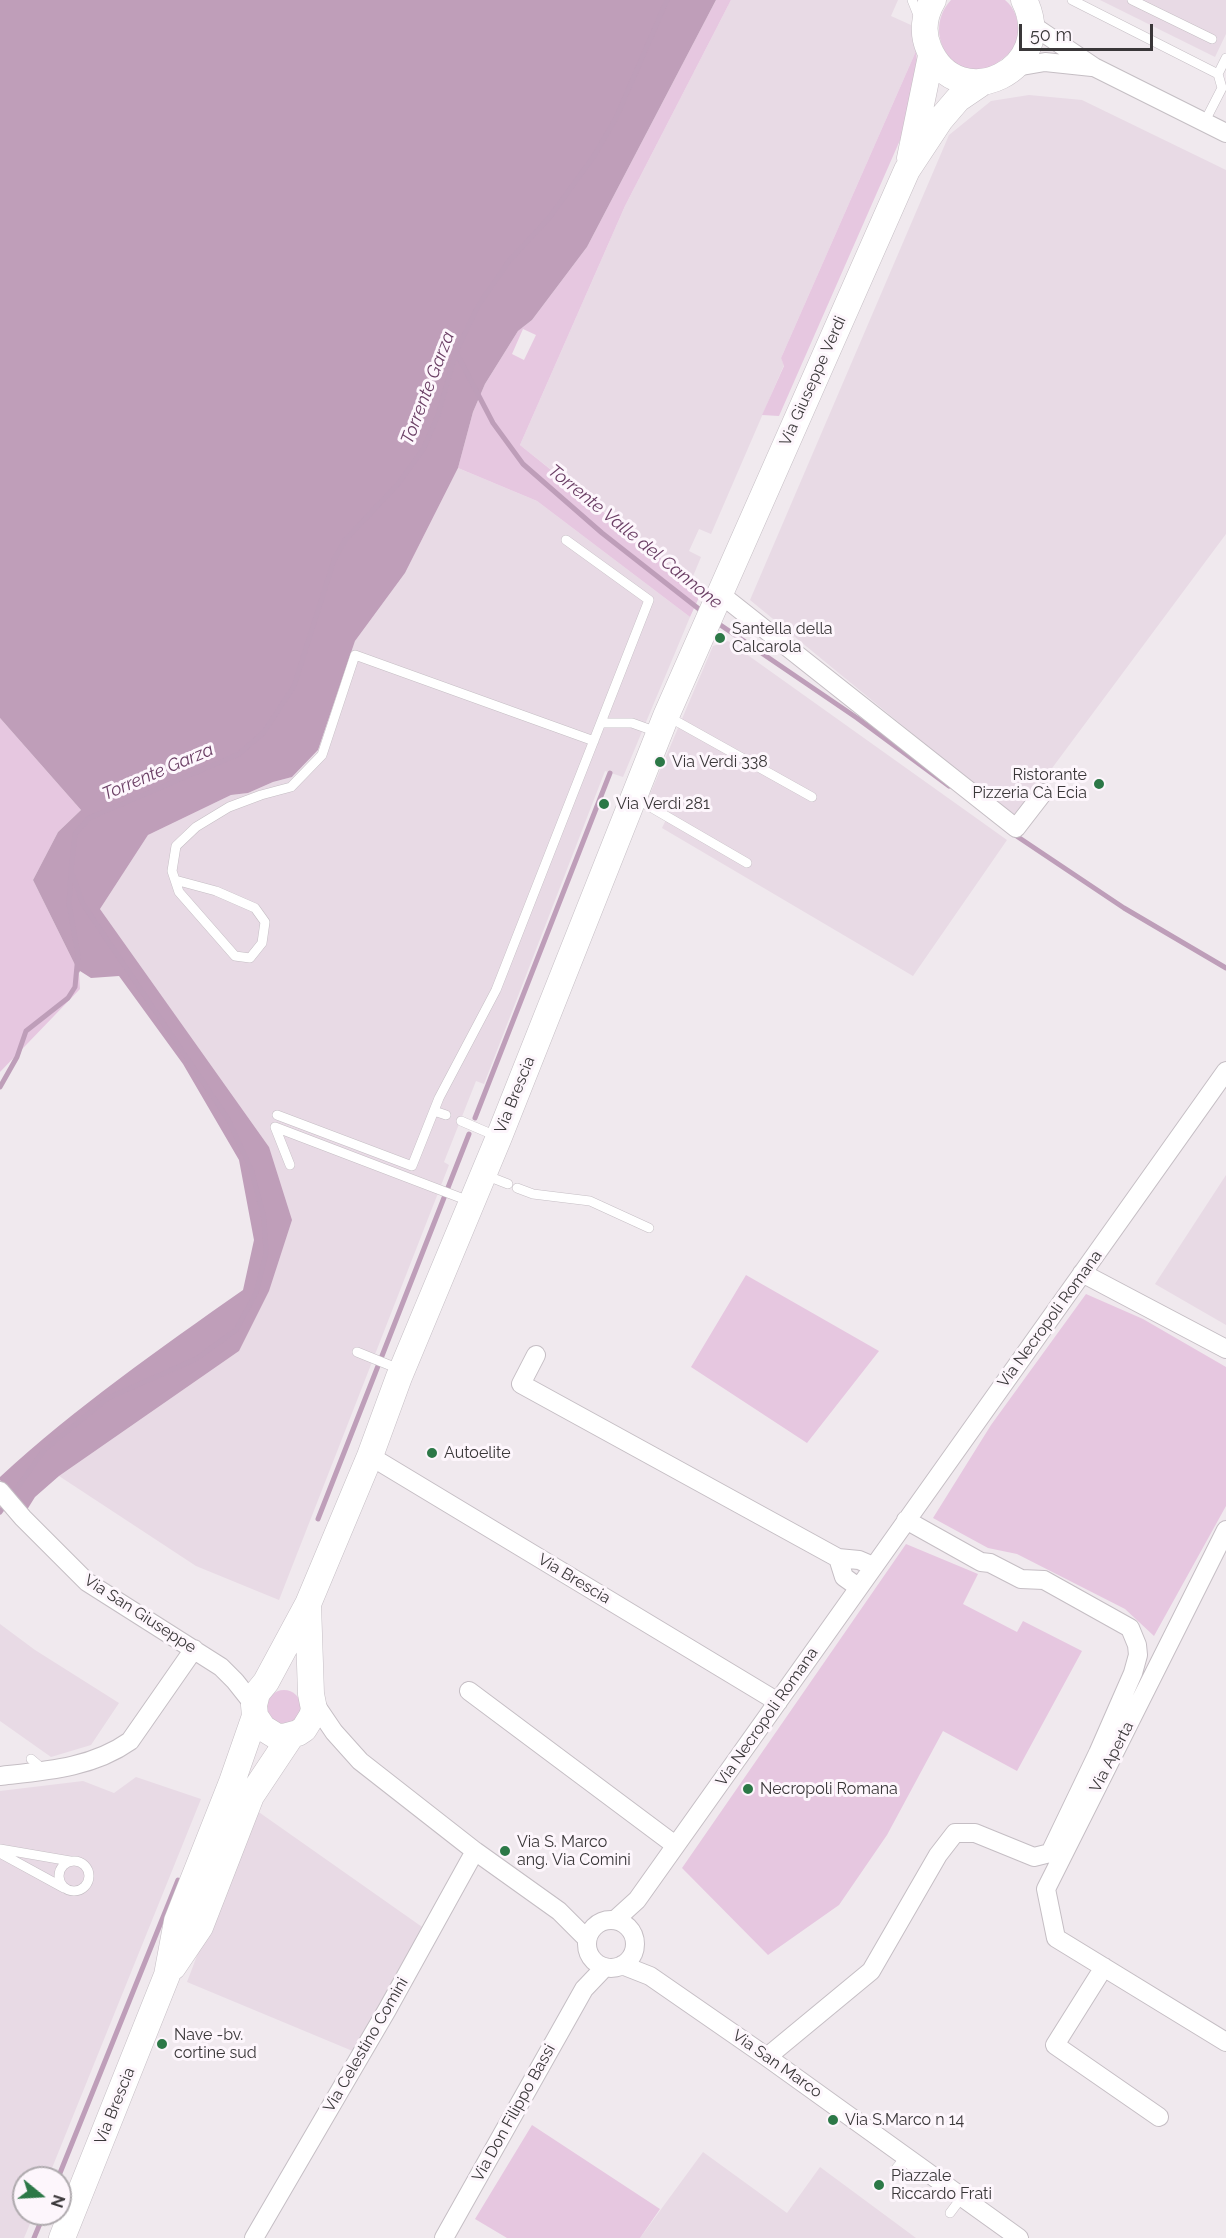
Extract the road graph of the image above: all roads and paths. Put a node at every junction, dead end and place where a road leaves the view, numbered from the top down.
1 (912, 0) edge
2 (933, 0) edge
3 (1024, 0) edge
4 (1072, 0) edge
5 (1132, 0) edge
6 (1032, 25) junction
7 (924, 32) junction
8 (1212, 39) dead end
9 (931, 56) junction
10 (1226, 58) edge
11 (1016, 67) junction
12 (1094, 67) junction
13 (1218, 75) junction
14 (983, 82) junction
15 (1204, 123) junction
16 (1226, 134) edge
17 (907, 170) junction
18 (566, 540) dead end
19 (712, 609) junction
20 (665, 718) junction
21 (602, 723) junction
22 (594, 741) junction
23 (1043, 793) dead end
24 (812, 797) dead end
25 (633, 798) junction
26 (747, 863) dead end
27 (175, 880) junction
28 (1226, 1071) edge
29 (434, 1111) junction
30 (277, 1115) dead end
31 (446, 1115) dead end
32 (460, 1121) dead end
33 (499, 1137) junction
34 (290, 1165) dead end
35 (483, 1174) junction
36 (508, 1184) dead end
37 (518, 1188) dead end
38 (464, 1199) junction
39 (649, 1228) dead end
40 (1082, 1273) junction
41 (1226, 1349) edge
42 (357, 1352) dead end
43 (536, 1354) dead end
44 (395, 1367) junction
45 (370, 1456) junction
46 (0, 1491) edge
47 (906, 1520) junction
48 (1226, 1530) edge
49 (838, 1558) junction
50 (873, 1566) junction
51 (858, 1587) junction
52 (308, 1604) junction
53 (194, 1649) junction
54 (469, 1691) dead end
55 (259, 1698) junction
56 (312, 1698) junction
57 (778, 1702) junction
58 (334, 1732) junction
59 (293, 1735) junction
60 (31, 1759) dead end
61 (46, 1771) junction
62 (0, 1776) edge
63 (675, 1845) junction
64 (0, 1851) edge
65 (475, 1851) junction
66 (70, 1862) junction
67 (64, 1888) junction
68 (638, 1900) junction
69 (615, 1920) junction
70 (633, 1934) junction
71 (606, 1951) junction
72 (1104, 1967) junction
73 (167, 1975) junction
74 (1226, 2042) edge
75 (767, 2057) junction
76 (1159, 2117) dead end
77 (906, 2156) junction
78 (894, 2171) dead end
79 (962, 2196) junction
80 (950, 2212) dead end
81 (62, 2238) edge
82 (254, 2238) edge
83 (444, 2238) edge
84 (1019, 2238) edge

1 - 7 lane
2 - 7 main road
3 - 6 main road
4 - 13 lane
5 - 8 lane
6 - 11 main road
6 - 12 street
7 - 9 main road, Via Giuseppe Verdi
9 - 14 main road
9 - 17 main road, Via Giuseppe Verdi
10 - 13 lane
11 - 12 street
11 - 14 main road, Via Giuseppe Verdi
12 - 15 street
13 - 15 lane
14 - 17 main road, Via Giuseppe Verdi
15 - 16 street
17 - 19 main road, Via Giuseppe Verdi
18 - 21 lane
19 - 20 main road, Via Giuseppe Verdi
19 - 23 street
20 - 21 lane
20 - 24 lane
20 - 25 main road, Via Brescia
21 - 22 lane
22 - 27 lane
22 - 29 lane
25 - 26 lane
25 - 33 main road, Via Brescia
27 - 27 lane
28 - 40 street, Via Necropoli Romana
29 - 30 lane
29 - 31 lane
32 - 33 lane
33 - 35 main road, Via Brescia
34 - 38 lane
35 - 36 lane
35 - 38 main road, Via Brescia
37 - 39 lane
38 - 44 main road, Via Brescia
40 - 41 street
40 - 47 street, Via Necropoli Romana
42 - 44 lane
43 - 49 street
44 - 45 main road, Via Brescia
45 - 52 main road, Via Brescia
45 - 57 street, Via Brescia
46 - 53 street, Via San Giuseppe
47 - 50 street, Via Necropoli Romana
47 - 75 street, Via Aperta
48 - 72 street, Via Aperta
49 - 50 street
49 - 51 street
50 - 51 street, Via Necropoli Romana
51 - 57 street, Via Necropoli Romana
52 - 55 main road, Via Brescia
52 - 56 main road, Via Brescia
53 - 55 street, Via San Giuseppe
53 - 61 street
54 - 63 street
55 - 56 main road
55 - 59 main road
55 - 73 main road, Via Brescia
56 - 58 street
56 - 59 main road, Via Brescia
57 - 63 street, Via Necropoli Romana
58 - 59 street
58 - 65 street
59 - 73 main road, Via Brescia
60 - 61 lane
61 - 62 street
63 - 68 street, Via Necropoli Romana
64 - 66 lane
64 - 67 lane
65 - 71 street
65 - 82 street, Via Celestino Comini
66 - 67 lane
66 - 67 lane
68 - 69 street, Via Necropoli Romana
68 - 70 street, Via Necropoli Romana
69 - 70 street
69 - 71 street
70 - 71 street
71 - 75 street, Via San Marco
71 - 83 street, Via Don Filippo Bassi
72 - 74 street, Via Aperta
72 - 76 street
73 - 81 main road, Via Brescia
75 - 77 street, Via San Marco
77 - 78 lane
77 - 79 street, Via San Marco
79 - 80 lane
79 - 84 street, Via San Marco

